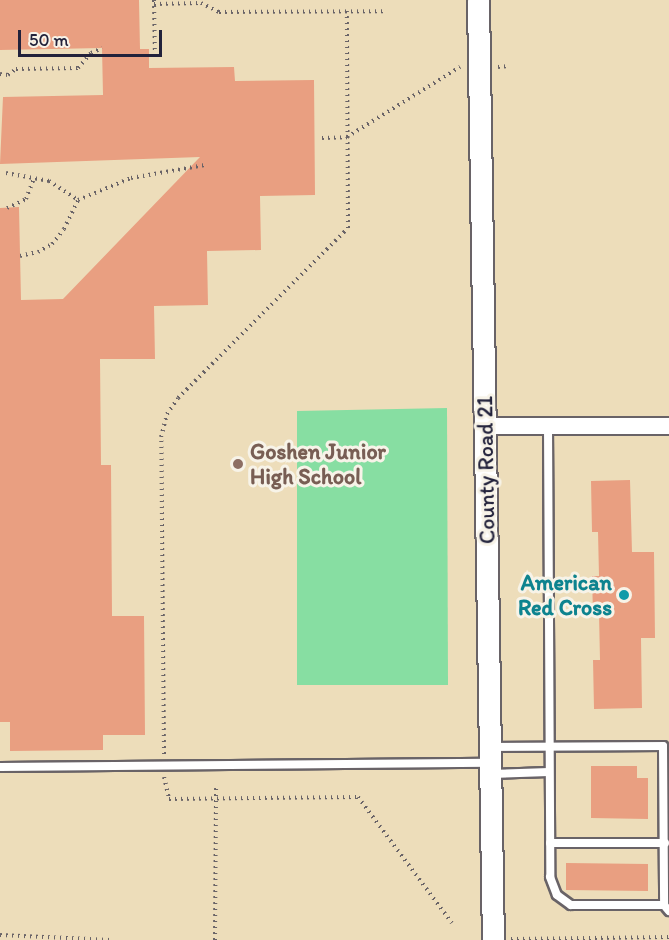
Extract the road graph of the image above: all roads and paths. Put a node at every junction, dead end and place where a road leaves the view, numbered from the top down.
1 (478, 0) edge
2 (154, 2) edge
3 (347, 11) junction
4 (386, 11) dead end
5 (102, 48) dead end
6 (155, 59) dead end
7 (509, 66) dead end
8 (479, 67) junction
9 (0, 74) edge
10 (347, 137) junction
11 (322, 138) dead end
12 (205, 165) dead end
13 (6, 173) dead end
14 (34, 178) junction
15 (78, 200) junction
16 (7, 208) dead end
17 (20, 256) dead end
18 (486, 426) junction
19 (548, 426) junction
20 (669, 426) edge
21 (549, 747) junction
22 (489, 761) junction
23 (164, 765) junction
24 (0, 767) edge
25 (549, 772) junction
26 (216, 786) dead end
27 (216, 798) junction
28 (550, 843) junction
29 (665, 843) junction
30 (667, 908) edge
31 (452, 922) dead end
32 (0, 935) edge
33 (669, 937) edge
34 (111, 940) edge
35 (215, 940) edge
36 (493, 940) edge

1 - 8 street, County Road 21
2 - 3 path
2 - 6 path
3 - 4 path
3 - 10 path
5 - 9 path
7 - 8 path
8 - 10 path
8 - 18 street, County Road 21
10 - 11 path
10 - 23 path
12 - 15 path
13 - 14 path
14 - 15 path
14 - 16 path
15 - 17 path
18 - 19 street
18 - 22 street, County Road 21
19 - 20 street
19 - 21 lane
21 - 22 lane
21 - 25 lane
21 - 29 lane
22 - 23 lane
22 - 25 lane
22 - 36 street, County Road 21
23 - 24 lane
23 - 27 path
25 - 28 lane
26 - 27 path
27 - 31 path
27 - 35 path
28 - 29 lane
28 - 30 lane
29 - 30 lane
32 - 34 path
33 - 36 path

